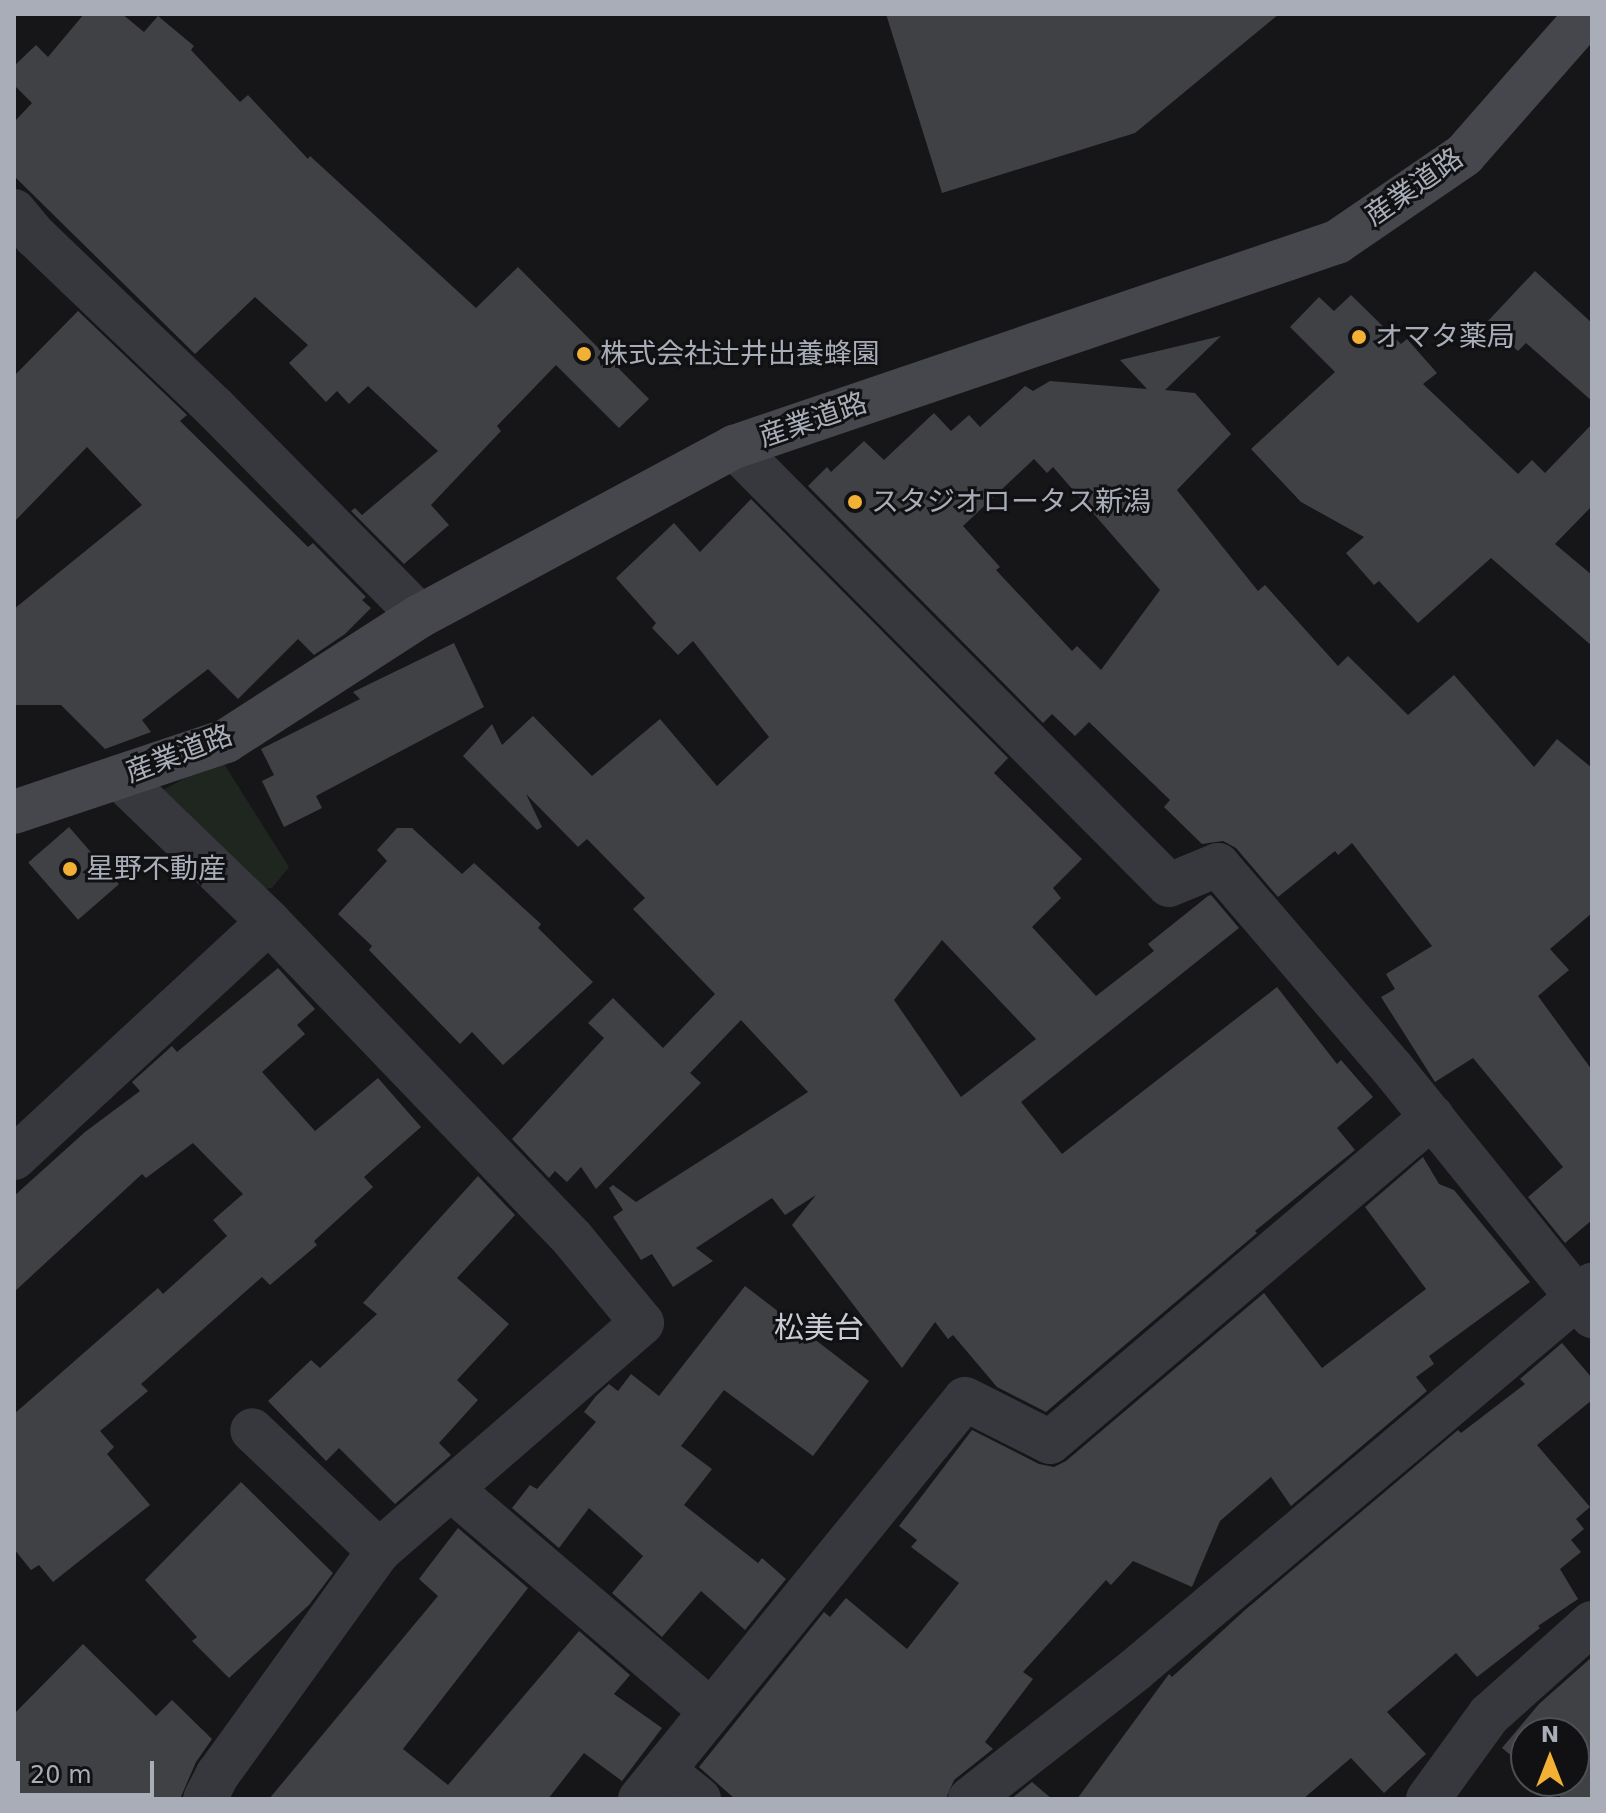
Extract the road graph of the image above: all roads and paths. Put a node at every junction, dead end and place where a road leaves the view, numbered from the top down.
1 (1588, 14) edge
2 (14, 211) edge
3 (734, 447) junction
4 (420, 616) junction
5 (119, 777) junction
6 (14, 812) edge
7 (269, 922) junction
8 (1432, 1117) junction
9 (14, 1158) edge
10 (1587, 1300) edge
11 (252, 1430) dead end
12 (451, 1489) junction
13 (379, 1551) junction
14 (1592, 1623) edge
15 (710, 1710) junction
16 (652, 1785) edge
17 (205, 1799) edge
18 (699, 1799) edge
19 (970, 1799) edge
20 (1428, 1799) edge

1 - 3 street, 産業道路
2 - 4 street
3 - 4 street, 産業道路
3 - 8 street
4 - 5 street, 産業道路
5 - 6 street, 産業道路
5 - 7 street
7 - 9 street
7 - 12 street
8 - 10 street
8 - 15 street
10 - 19 street
11 - 13 street
12 - 13 street
12 - 15 street
13 - 17 street
14 - 20 street
15 - 16 street
16 - 18 street

